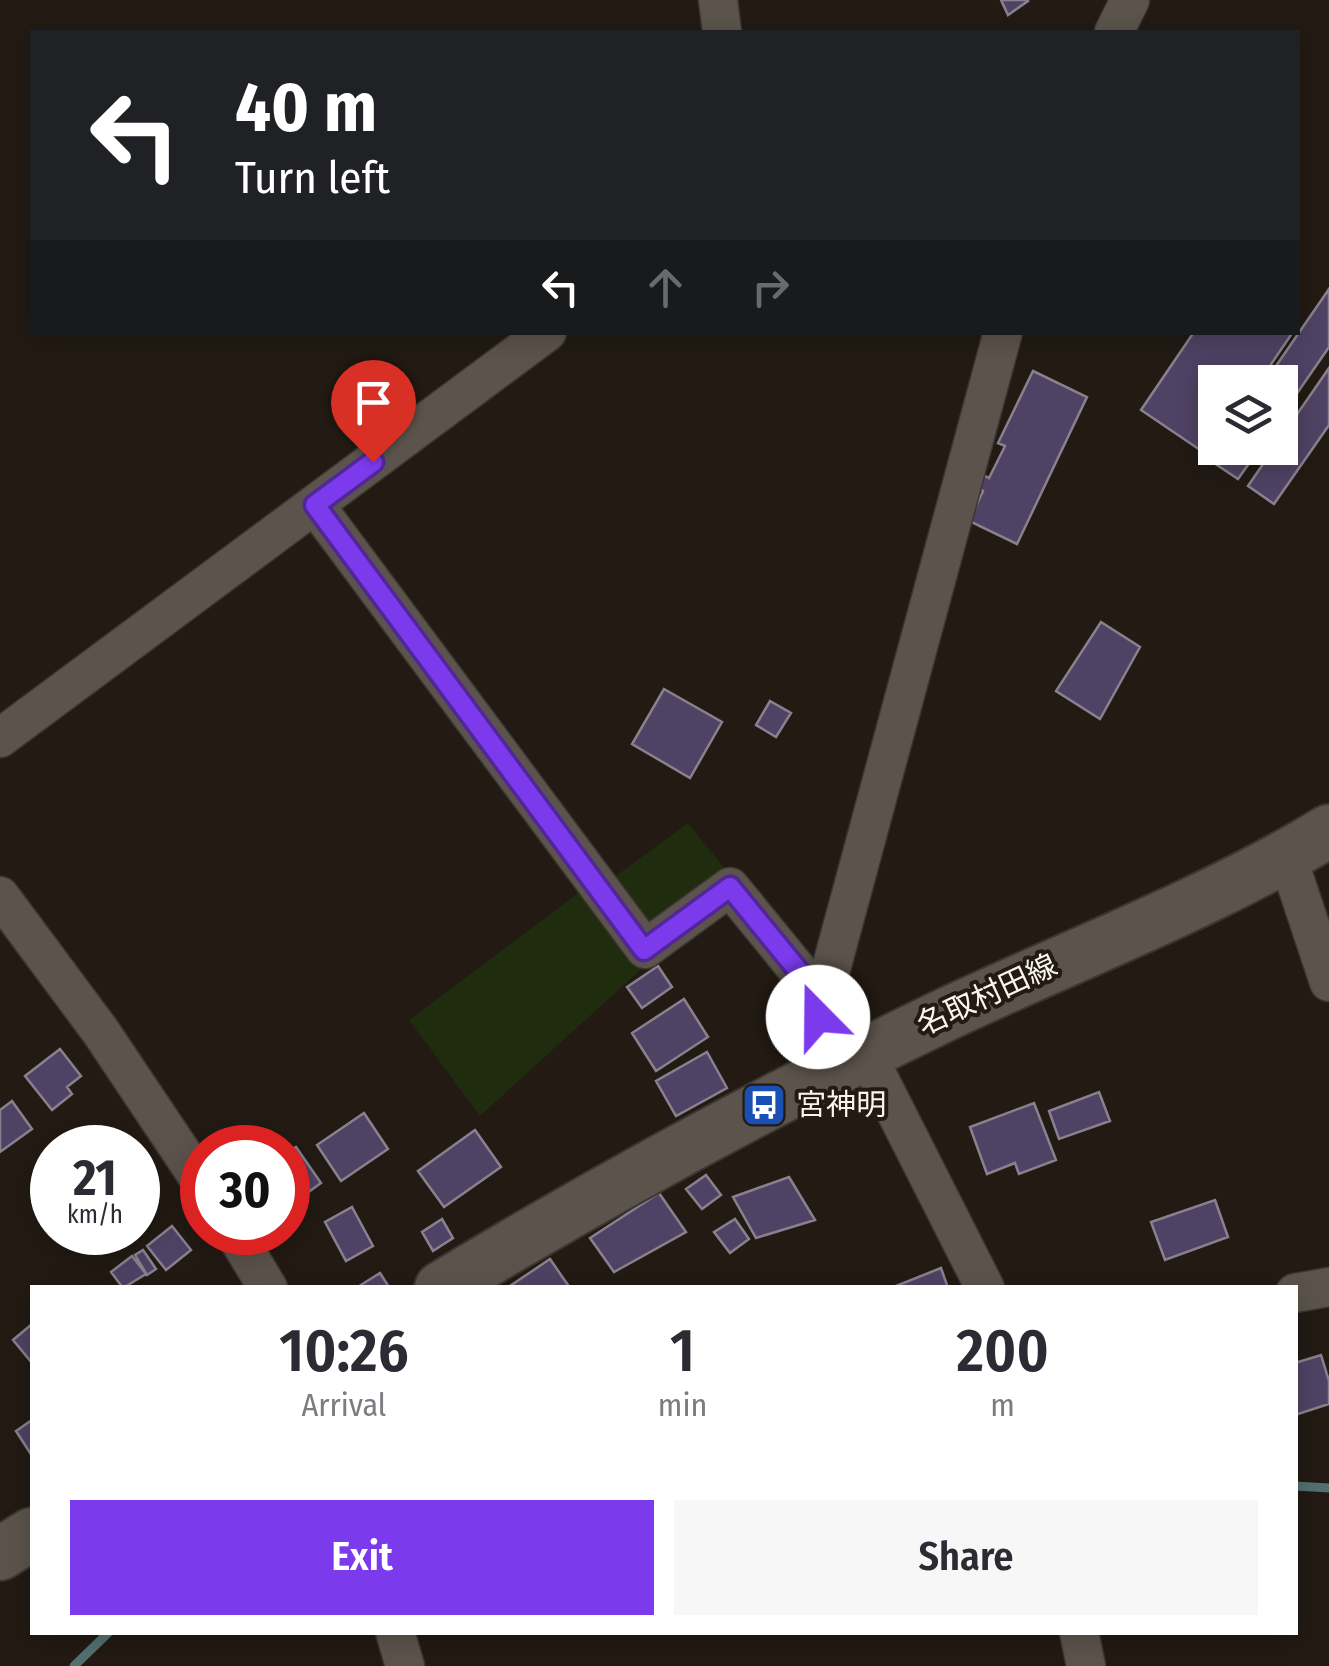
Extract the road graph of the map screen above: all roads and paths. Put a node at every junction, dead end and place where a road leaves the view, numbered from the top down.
1 (718, 0) edge
2 (1130, 0) edge
3 (722, 30) edge
4 (1115, 30) edge
5 (543, 335) edge
6 (1002, 335) edge
7 (315, 505) junction
8 (0, 738) edge
9 (1308, 843) edge
10 (0, 896) edge
11 (1329, 982) edge
12 (823, 1001) junction
13 (848, 1061) junction
14 (180, 1150) edge
15 (248, 1255) edge
16 (266, 1285) edge
17 (447, 1285) edge
18 (983, 1285) edge
19 (1329, 1287) edge
20 (1298, 1292) edge
21 (30, 1535) edge
22 (0, 1554) edge
23 (396, 1635) edge
24 (1081, 1635) edge
25 (405, 1666) edge
26 (1086, 1666) edge

1 - 3 street
2 - 4 street
5 - 7 street
6 - 12 street
7 - 8 street
7 - 12 street
9 - 11 street
9 - 13 main road, 名取村田線
10 - 14 street
12 - 13 street
13 - 17 main road, 名取村田線
13 - 18 street
15 - 16 street
19 - 20 street
21 - 22 main road
23 - 25 street
24 - 26 street

